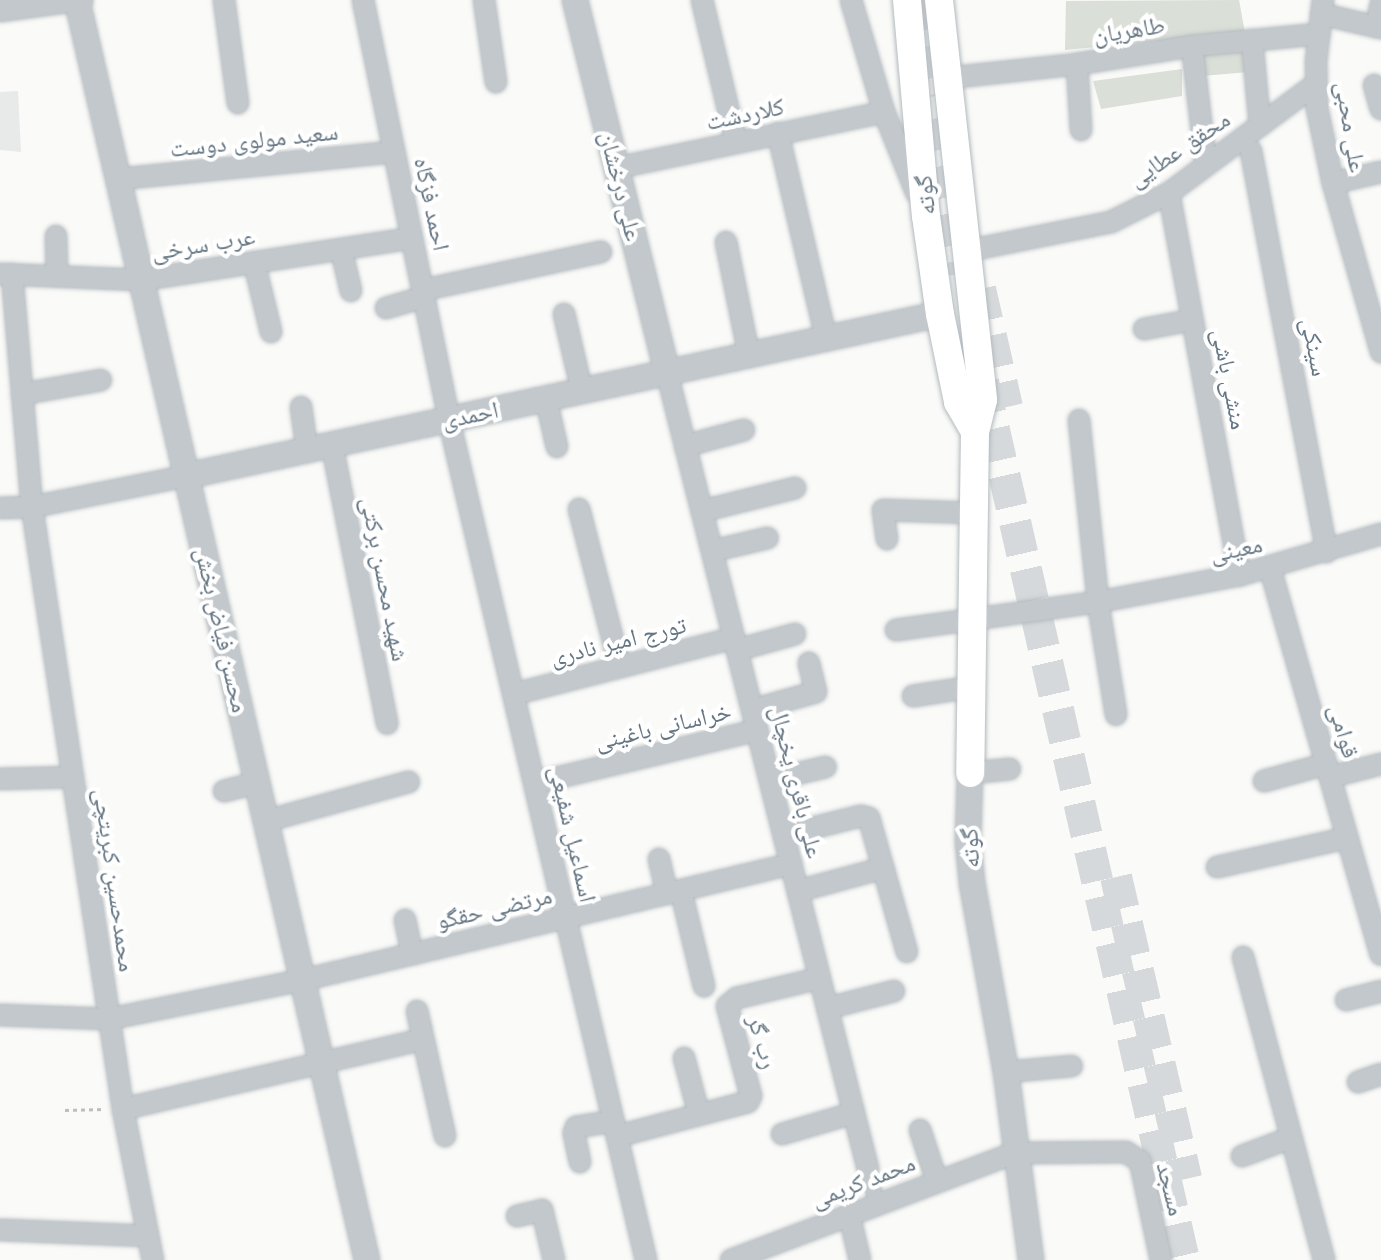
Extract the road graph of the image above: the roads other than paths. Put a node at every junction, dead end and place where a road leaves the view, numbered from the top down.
1 (79, 0) edge
2 (224, 0) edge
3 (363, 0) edge
4 (484, 0) edge
5 (575, 0) edge
6 (702, 0) edge
7 (851, 0) edge
8 (907, 0) edge
9 (939, 0) edge
10 (1381, 3) edge
11 (0, 11) edge
12 (1321, 16) edge
13 (1379, 28) edge
14 (1252, 40) junction
15 (1192, 46) junction
16 (1077, 64) junction
17 (947, 78) junction
18 (496, 82) dead end
19 (1316, 84) junction
20 (1374, 85) dead end
21 (238, 103) dead end
22 (1381, 109) edge
23 (884, 112) junction
24 (1260, 126) junction
25 (1081, 130) dead end
26 (778, 133) junction
27 (736, 142) junction
28 (1251, 151) dead end
29 (394, 152) junction
30 (1206, 165) junction
31 (616, 168) junction
32 (1381, 172) edge
33 (118, 179) junction
34 (1333, 183) junction
35 (1169, 193) junction
36 (926, 216) junction
37 (56, 236) dead end
38 (412, 238) junction
39 (726, 242) dead end
40 (341, 249) junction
41 (966, 251) junction
42 (601, 252) dead end
43 (254, 262) junction
44 (6, 274) edge
45 (57, 276) junction
46 (141, 280) junction
47 (351, 291) dead end
48 (423, 293) junction
49 (386, 308) dead end
50 (564, 314) dead end
51 (1192, 320) junction
52 (942, 326) junction
53 (1144, 329) dead end
54 (271, 332) dead end
55 (976, 333) junction
56 (826, 338) junction
57 (1381, 352) edge
58 (749, 355) junction
59 (667, 373) junction
60 (101, 380) dead end
61 (582, 391) junction
62 (22, 394) junction
63 (546, 399) junction
64 (301, 407) dead end
65 (449, 420) junction
66 (1079, 420) dead end
67 (744, 430) dead end
68 (975, 432) junction
69 (332, 445) junction
70 (685, 446) junction
71 (557, 447) dead end
72 (307, 450) junction
73 (186, 476) junction
74 (795, 488) dead end
75 (32, 507) junction
76 (0, 508) edge
77 (579, 509) dead end
78 (702, 511) junction
79 (976, 513) junction
80 (1381, 534) edge
81 (768, 538) dead end
82 (887, 539) dead end
83 (712, 551) junction
84 (1327, 552) junction
85 (1270, 568) junction
86 (1240, 575) junction
87 (1098, 602) junction
88 (974, 617) junction
89 (896, 630) dead end
90 (795, 634) dead end
91 (735, 644) junction
92 (809, 663) dead end
93 (620, 667) junction
94 (972, 687) junction
95 (514, 694) junction
96 (913, 696) dead end
97 (1116, 715) dead end
98 (755, 720) junction
99 (387, 724) dead end
100 (1381, 764) edge
101 (826, 767) dead end
102 (1010, 769) dead end
103 (1328, 770) junction
104 (970, 773) junction
105 (73, 777) junction
106 (0, 779) edge
107 (770, 780) junction
108 (1264, 781) dead end
109 (409, 782) dead end
110 (257, 783) junction
111 (535, 783) junction
112 (224, 791) dead end
113 (266, 821) junction
114 (784, 835) junction
115 (1347, 838) junction
116 (659, 859) dead end
117 (791, 864) junction
118 (1217, 867) dead end
119 (883, 868) junction
120 (798, 891) junction
121 (674, 892) junction
122 (566, 917) junction
123 (405, 920) dead end
124 (907, 952) dead end
125 (412, 954) junction
126 (1381, 954) edge
127 (1243, 957) dead end
128 (820, 978) junction
129 (303, 980) junction
130 (704, 986) dead end
131 (894, 991) dead end
132 (1381, 991) edge
133 (1346, 1000) dead end
134 (828, 1008) junction
135 (417, 1011) dead end
136 (0, 1015) edge
137 (109, 1019) junction
138 (423, 1039) junction
139 (684, 1058) dead end
140 (321, 1063) junction
141 (1072, 1066) dead end
142 (1006, 1072) junction
143 (1381, 1074) edge
144 (1358, 1082) dead end
145 (123, 1109) junction
146 (854, 1113) junction
147 (699, 1114) junction
148 (616, 1129) junction
149 (920, 1130) dead end
150 (782, 1134) dead end
151 (445, 1136) dead end
152 (1290, 1138) junction
153 (1014, 1153) junction
154 (1242, 1156) dead end
155 (580, 1162) dead end
156 (868, 1169) joint
157 (937, 1181) junction
158 (877, 1204) junction
159 (849, 1214) junction
160 (517, 1216) dead end
161 (0, 1230) edge
162 (147, 1236) junction
163 (742, 1258) edge
164 (153, 1260) edge
165 (367, 1260) edge
166 (554, 1260) edge
167 (646, 1260) edge
168 (860, 1260) edge
169 (1031, 1260) edge
170 (1161, 1260) edge
171 (1324, 1260) edge

1 - 11 street
1 - 33 street, محسن فیاض بخش
2 - 21 street
3 - 29 street, احمد فزگاه
4 - 18 street
5 - 31 street, علی درخشان
6 - 27 street
7 - 23 street
8 - 36 main road, گوته
9 - 17 main road, گوته
10 - 13 street
12 - 13 street, طاهریان
12 - 14 street, طاهریان
12 - 19 street, علی محبی
14 - 15 street, طاهریان
14 - 24 street
15 - 16 street, طاهریان
15 - 30 street
16 - 17 street, طاهریان
16 - 25 street
17 - 41 main road, گوته
19 - 24 street, محقق عطایی
19 - 34 street, علی محبی
20 - 22 street
23 - 26 street, کلاردشت
23 - 36 street
24 - 30 street, محقق عطایی
26 - 27 street, کلاردشت
26 - 56 street
27 - 31 street, کلاردشت
28 - 84 street, سینکی
29 - 33 street, سعید مولوی دوست
29 - 38 street, احمد فزگاه
30 - 35 street, محقق عطایی
31 - 59 street, علی درخشان
32 - 34 street
33 - 46 street, محسن فیاض بخش
34 - 57 street, علی محبی
35 - 41 street, محقق عطایی
35 - 51 street, منشی باشی
36 - 52 main road, گوته
37 - 45 street
38 - 40 street, عرب سرخی
38 - 48 street, احمد فزگاه
39 - 58 street
40 - 43 street, عرب سرخی
40 - 47 street
41 - 55 main road, گوته
42 - 48 street
43 - 46 street, عرب سرخی
43 - 54 street
44 - 45 street, عرب سرخی
44 - 62 street, محمدحسین کبریتچی
45 - 46 street, عرب سرخی
46 - 73 street, محسن فیاض بخش
48 - 49 street
48 - 65 street, احمد فزگاه
50 - 61 street
51 - 53 street
51 - 86 street, منشی باشی
52 - 55 main road
52 - 56 street, احمدی
52 - 68 main road, گوته
55 - 68 main road, گوته
56 - 58 street, احمدی
58 - 59 street, احمدی
59 - 61 street, احمدی
59 - 70 street, علی باقری یخچال
60 - 62 street
61 - 63 street, احمدی
62 - 75 street, محمدحسین کبریتچی
63 - 65 street, احمدی
63 - 71 street
64 - 72 street
65 - 69 street, احمدی
65 - 95 street, اسماعیل شفیعی
66 - 87 street
67 - 70 street
68 - 79 main road, گوته
69 - 72 street, احمدی
69 - 99 street, شهید محسن برکتی
70 - 78 street, علی باقری یخچال
72 - 73 street, احمدی
73 - 75 street, احمدی
73 - 110 street, محسن فیاض بخش
74 - 78 street
75 - 76 street, احمدی
75 - 105 street, محمدحسین کبریتچی
77 - 93 street
78 - 83 street, علی باقری یخچال
79 - 82 street
79 - 88 main road, گوته
80 - 84 street, معینی
81 - 83 street
83 - 91 street, علی باقری یخچال
84 - 85 street, معینی
85 - 86 street, معینی
85 - 103 street, قوامی
86 - 87 street, معینی
87 - 88 street, معینی
87 - 97 street
88 - 89 street, معینی
88 - 94 main road, گوته
90 - 91 street, تورج امیر نادری
91 - 93 street, تورج امیر نادری
91 - 98 street, علی باقری یخچال
92 - 98 street, خراسانی باغینی
93 - 95 street, تورج امیر نادری
94 - 96 street
94 - 104 main road, گوته
95 - 111 street, اسماعیل شفیعی
98 - 107 street, علی باقری یخچال
98 - 111 street, خراسانی باغینی
100 - 103 street
101 - 107 street
102 - 104 street
103 - 108 street
103 - 115 street, قوامی
104 - 142 street, گوته
105 - 106 street
105 - 137 street, محمدحسین کبریتچی
107 - 114 street, علی باقری یخچال
109 - 113 street
110 - 112 street
110 - 113 street, محسن فیاض بخش
111 - 122 street, اسماعیل شفیعی
113 - 129 street, محسن فیاض بخش
114 - 117 street, علی باقری یخچال
114 - 119 street
115 - 118 street
115 - 126 street, قوامی
116 - 121 street
117 - 120 street, علی باقری یخچال
117 - 121 street, مرتضی حقگو
119 - 120 street
119 - 124 street
120 - 128 street, علی باقری یخچال
121 - 122 street, مرتضی حقگو
121 - 130 street
122 - 125 street, مرتضی حقگو
122 - 148 street, اسماعیل شفیعی
123 - 125 street
125 - 129 street, مرتضی حقگو
127 - 152 street
128 - 134 street, علی باقری یخچال
128 - 147 street, رب گر
129 - 137 street, مرتضی حقگو
129 - 140 street, محسن فیاض بخش
131 - 134 street
132 - 133 street
134 - 146 street, علی باقری یخچال
135 - 138 street
136 - 137 street, مرتضی حقگو
137 - 145 street, محمدحسین کبریتچی
138 - 140 street
138 - 151 street
139 - 147 street
140 - 145 street
140 - 165 street, محسن فیاض بخش
141 - 142 street
142 - 153 street, گوته
143 - 144 street
145 - 162 street, محمدحسین کبریتچی
146 - 150 street
146 - 156 street, علی باقری یخچال
147 - 148 street, رب گر
148 - 155 street, رب گر
148 - 167 street, اسماعیل شفیعی
149 - 157 street
152 - 154 street
152 - 171 street
153 - 157 street, محمد کریمی
153 - 169 street, گوته
153 - 170 street, مسجد
156 - 158 street, علی باقری یخچال
157 - 158 street, محمد کریمی
158 - 159 street, محمد کریمی
159 - 163 street, محمد کریمی
159 - 168 street
160 - 166 street
161 - 162 street
162 - 164 street, محمدحسین کبریتچی

